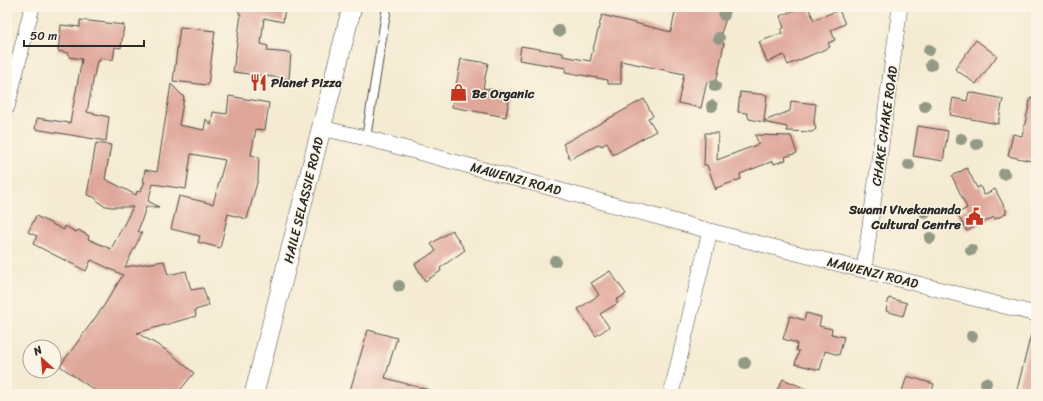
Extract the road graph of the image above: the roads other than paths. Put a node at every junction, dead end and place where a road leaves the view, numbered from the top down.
1 (32, 7) edge
2 (352, 7) edge
3 (387, 7) edge
4 (900, 7) edge
5 (7, 107) edge
6 (321, 128) junction
7 (366, 138) junction
8 (710, 230) junction
9 (864, 269) junction
10 (1036, 314) edge
11 (254, 394) edge
12 (671, 394) edge

1 - 5 street
2 - 6 street, HAILE SELASSIE ROAD
3 - 7 lane
4 - 9 street, CHAKE CHAKE ROAD
6 - 7 street, MAWENZI ROAD
6 - 11 street, HAILE SELASSIE ROAD
7 - 8 street, MAWENZI ROAD
8 - 9 street, MAWENZI ROAD
8 - 12 street
9 - 10 street, MAWENZI ROAD

